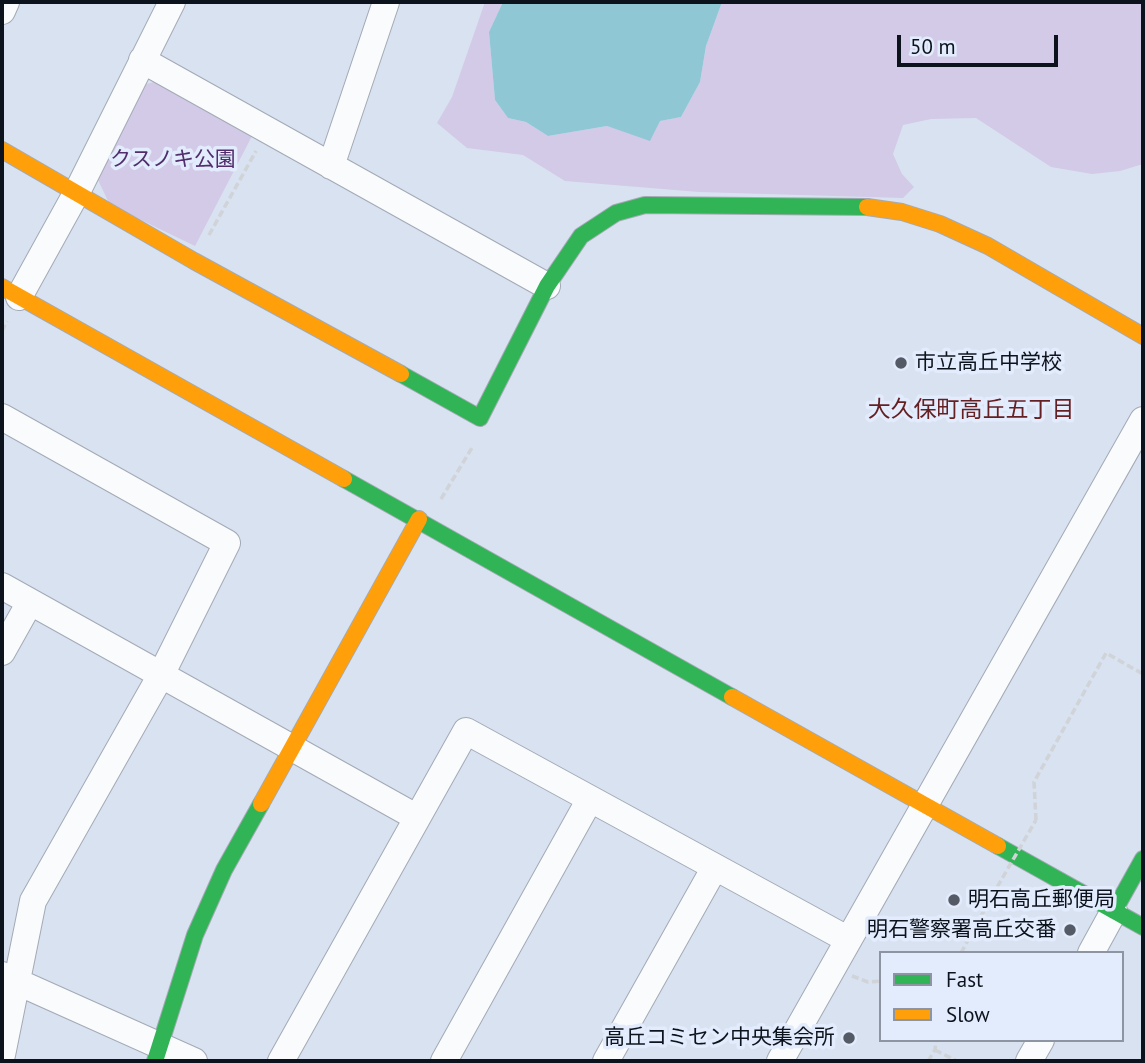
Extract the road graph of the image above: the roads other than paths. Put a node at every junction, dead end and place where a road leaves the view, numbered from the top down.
1 (6, 2) edge
2 (172, 2) edge
3 (386, 2) edge
4 (2, 11) edge
5 (142, 60) junction
6 (2, 150) edge
7 (331, 166) junction
8 (77, 192) junction
9 (547, 286) junction
10 (10, 292) edge
11 (1143, 336) edge
12 (2, 417) edge
13 (1143, 420) edge
14 (419, 519) junction
15 (2, 586) edge
16 (30, 602) junction
17 (2, 652) edge
18 (161, 674) junction
19 (291, 747) junction
20 (590, 799) junction
21 (926, 803) junction
22 (416, 817) junction
23 (1143, 859) edge
24 (715, 867) junction
25 (1114, 911) junction
26 (1143, 927) edge
27 (847, 939) junction
28 (1092, 951) edge
29 (8, 979) edge
30 (1040, 1042) edge
31 (157, 1053) edge
32 (2, 1055) edge
33 (194, 1061) edge
34 (281, 1061) edge
35 (444, 1061) edge
36 (606, 1061) edge
37 (780, 1061) edge
38 (1030, 1061) edge

1 - 4 street
2 - 5 street
3 - 7 street
5 - 7 street
5 - 8 street
6 - 8 street
7 - 9 street
8 - 9 street
8 - 10 street
9 - 11 street
10 - 14 street
12 - 18 street
13 - 21 street
14 - 19 street
14 - 21 street
15 - 16 street
16 - 17 street
16 - 18 street
18 - 19 street
18 - 29 street
19 - 22 street
19 - 31 street
20 - 22 street
20 - 24 street
20 - 35 street
21 - 25 street
21 - 27 street
22 - 34 street
23 - 25 street
24 - 27 street
24 - 36 street
25 - 26 street
25 - 28 street
27 - 37 street
29 - 31 street
29 - 32 street
30 - 38 street
31 - 33 street

